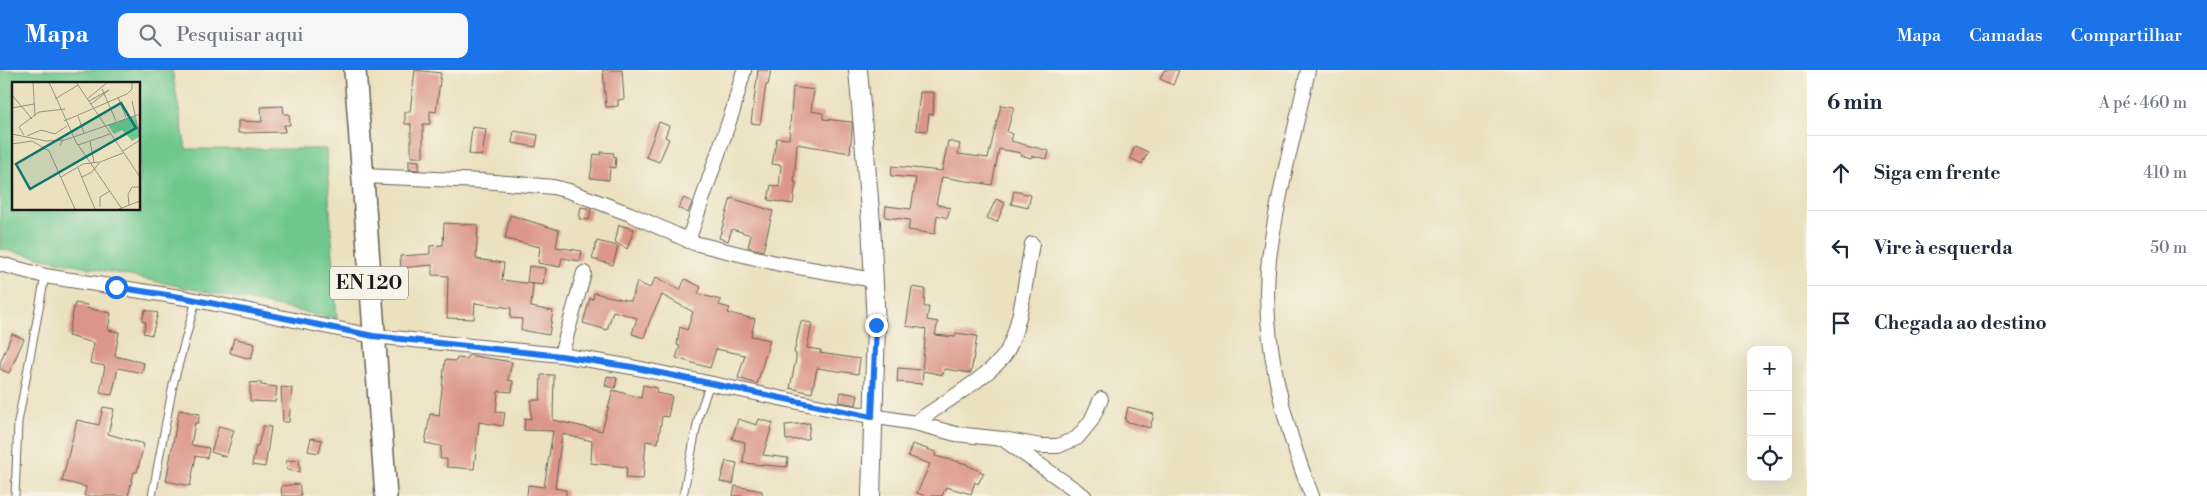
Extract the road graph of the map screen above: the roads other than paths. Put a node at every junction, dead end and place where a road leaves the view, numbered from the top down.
1 (355, 70) edge
2 (744, 70) edge
3 (858, 70) edge
4 (1308, 70) edge
5 (362, 176) junction
6 (688, 241) junction
7 (1032, 244) dead end
8 (0, 264) edge
9 (584, 273) dead end
10 (46, 276) junction
11 (874, 280) junction
12 (196, 300) junction
13 (373, 336) junction
14 (561, 356) junction
15 (710, 383) junction
16 (1102, 399) dead end
17 (872, 417) junction
18 (915, 423) junction
19 (1003, 439) junction
20 (14, 496) edge
21 (152, 496) edge
22 (386, 496) edge
23 (683, 496) edge
24 (871, 496) edge
25 (1084, 496) edge
26 (1312, 496) edge

1 - 5 main road, EN 120
2 - 6 street
3 - 11 street
4 - 26 street
5 - 6 street
5 - 13 main road, EN 120
6 - 11 street
7 - 18 street
8 - 10 street
9 - 14 street
10 - 12 street
10 - 20 lane
11 - 17 street
12 - 13 street
12 - 21 lane
13 - 14 street
13 - 22 main road, EN 120
14 - 15 street
15 - 17 street
15 - 23 lane
16 - 19 street
17 - 18 street
17 - 24 street
18 - 19 street
19 - 25 street

